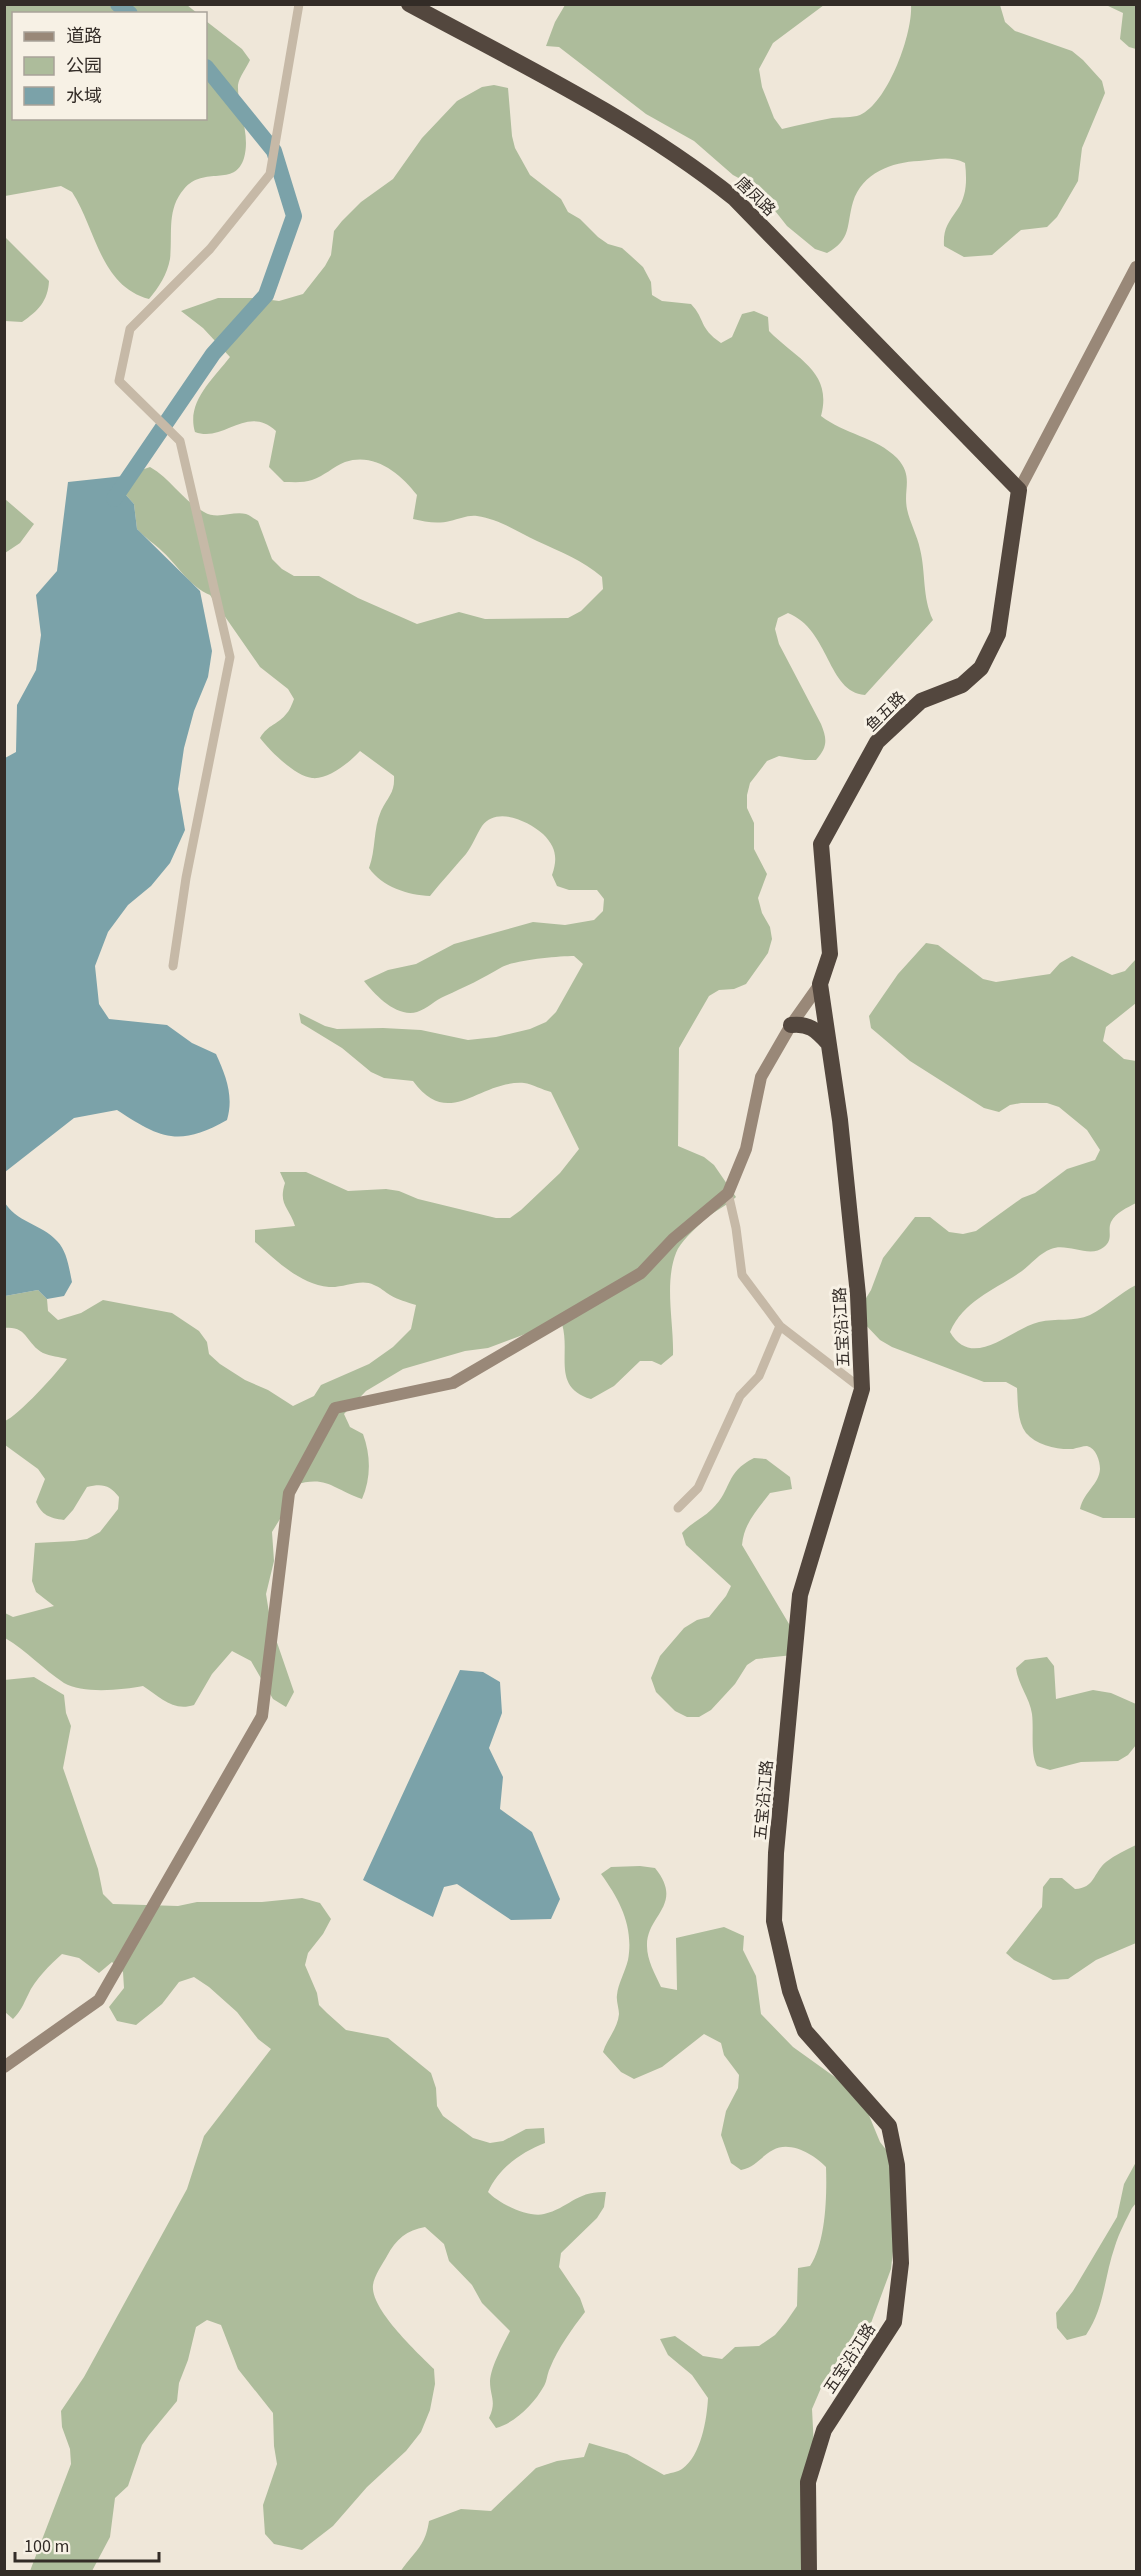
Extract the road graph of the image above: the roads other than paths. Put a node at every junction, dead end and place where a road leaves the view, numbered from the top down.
1 (299, 4) edge
2 (409, 4) edge
3 (1137, 267) edge
4 (1018, 490) junction
5 (173, 966) dead end
6 (820, 984) junction
7 (791, 1025) junction
8 (828, 1043) junction
9 (728, 1193) junction
10 (780, 1326) junction
11 (862, 1389) junction
12 (678, 1508) dead end
13 (4, 2067) edge
14 (809, 2571) edge

1 - 5 street
2 - 4 highway, 唐凤路
3 - 4 street
4 - 6 highway, 鱼五路
6 - 7 street
6 - 8 highway, 五宝沿江路
7 - 8 highway
7 - 9 street
8 - 11 highway, 五宝沿江路
9 - 10 street
9 - 13 street
10 - 11 street
10 - 12 street
11 - 14 highway, 五宝沿江路

